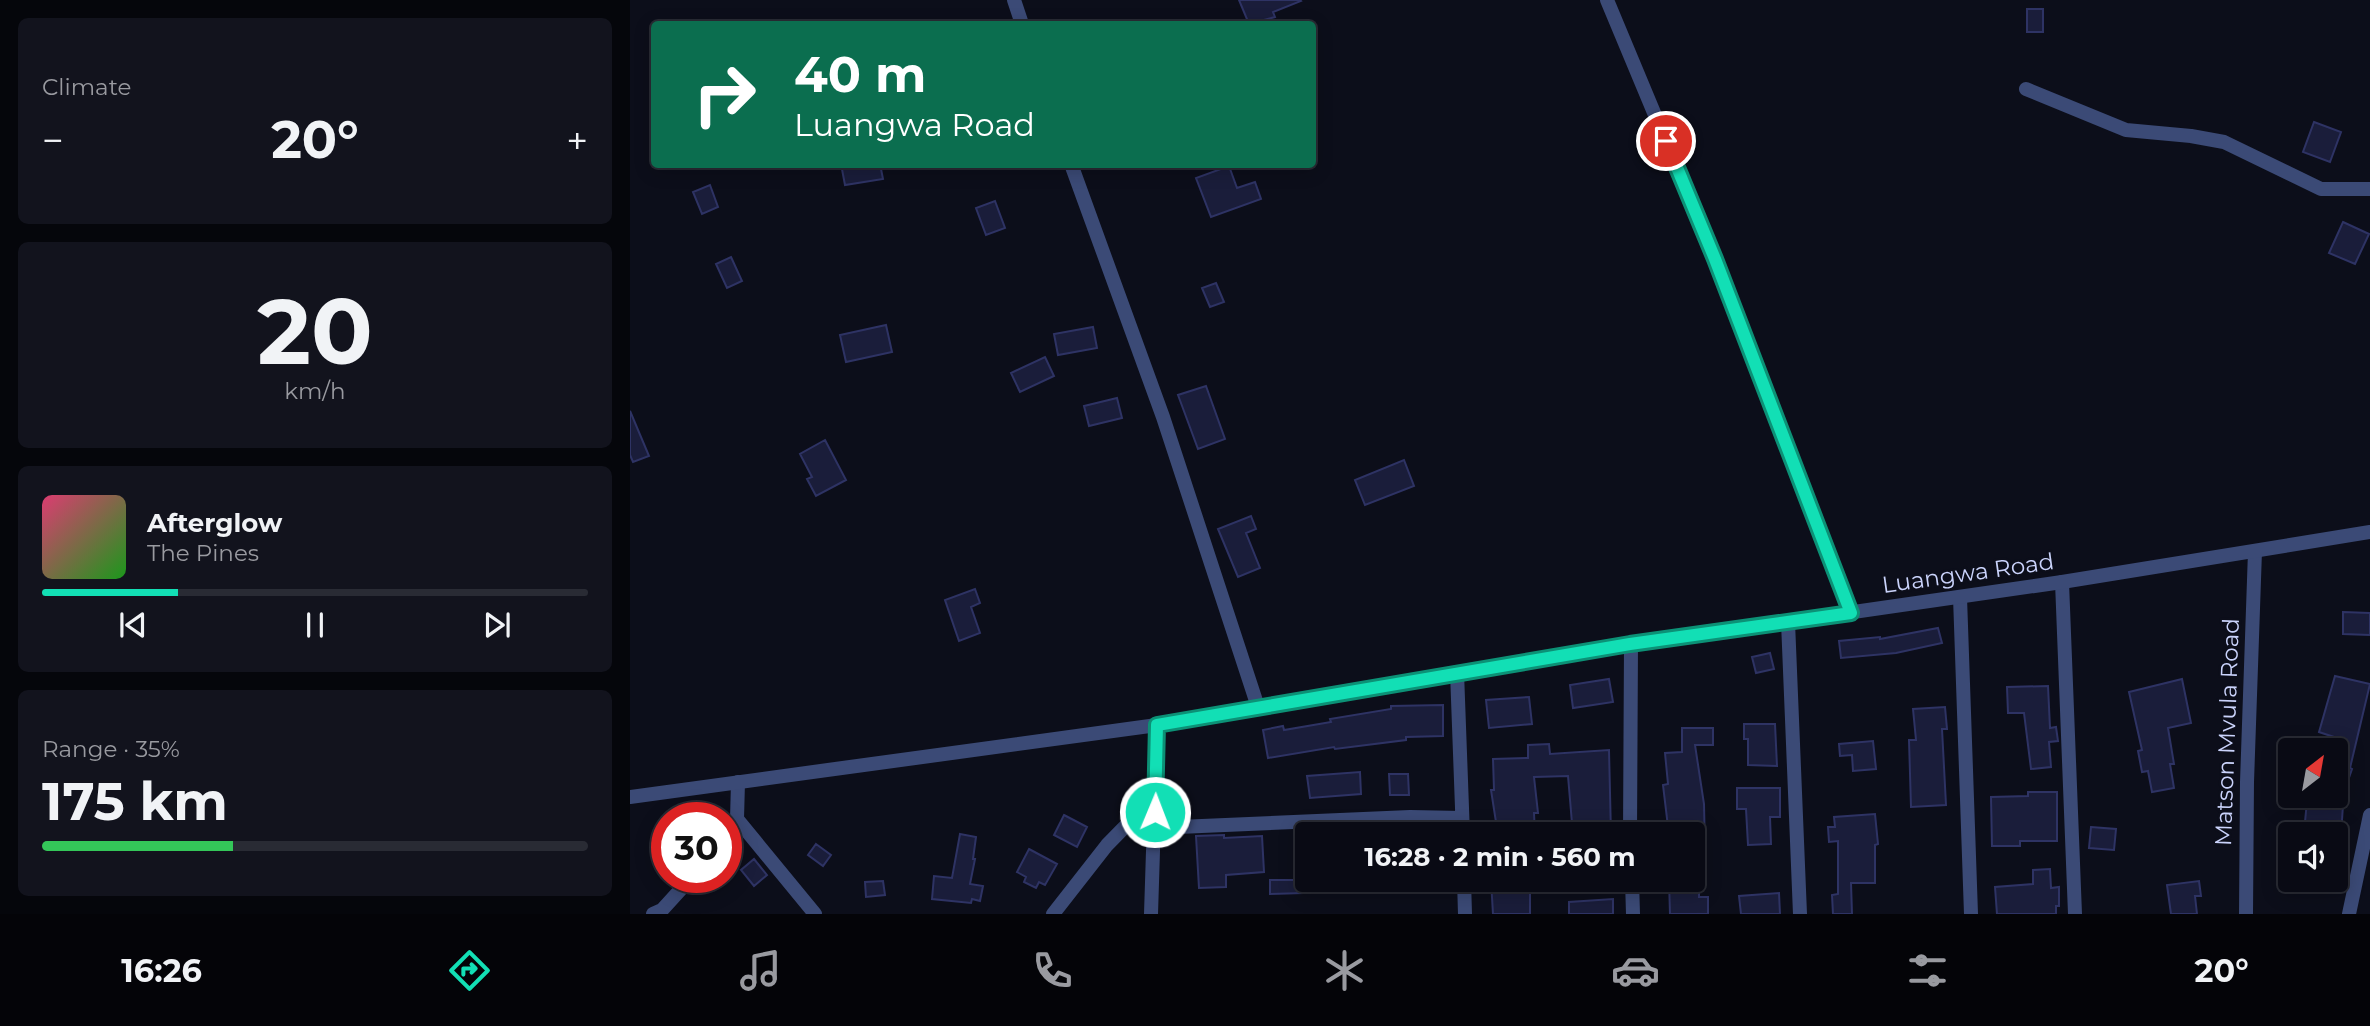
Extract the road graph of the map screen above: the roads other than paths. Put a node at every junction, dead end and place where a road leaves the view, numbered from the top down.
1 (1014, 0) edge
2 (1607, 0) edge
3 (1021, 21) edge
4 (2026, 89) dead end
5 (1072, 168) edge
6 (2370, 189) edge
7 (2370, 533) edge
8 (2255, 551) junction
9 (2062, 582) junction
10 (1960, 597) junction
11 (1851, 613) junction
12 (1787, 622) junction
13 (1630, 644) junction
14 (1457, 672) junction
15 (1258, 707) junction
16 (1157, 725) junction
17 (738, 782) junction
18 (1155, 796) junction
19 (630, 797) edge
20 (737, 802) edge
21 (2370, 815) edge
22 (1462, 818) junction
23 (1462, 822) edge
24 (1630, 822) edge
25 (742, 825) edge
26 (1155, 828) junction
27 (1464, 892) edge
28 (1632, 892) edge
29 (678, 893) edge
30 (661, 913) edge
31 (816, 914) edge
32 (1053, 914) edge
33 (1151, 914) edge
34 (1465, 914) edge
35 (1633, 914) edge
36 (1800, 914) edge
37 (1971, 914) edge
38 (2075, 914) edge
39 (2246, 914) edge
40 (2349, 914) edge

1 - 3 street
2 - 11 street
4 - 6 street
5 - 15 street
7 - 8 street, Luangwa Road
8 - 9 street, Luangwa Road
8 - 39 street, Matson Mvula Road
9 - 10 street, Luangwa Road
9 - 38 street
10 - 11 street, Luangwa Road
10 - 37 street
11 - 12 street, Luangwa Road
12 - 13 street, Luangwa Road
12 - 36 street
13 - 14 street, Luangwa Road
13 - 24 street
14 - 15 street, Luangwa Road
14 - 22 street
15 - 16 street, Luangwa Road
16 - 17 street, Luangwa Road
16 - 18 street
17 - 19 street, Luangwa Road
17 - 20 street
18 - 26 street
18 - 32 street
21 - 40 street
22 - 23 street
22 - 26 street
25 - 31 street
26 - 33 street
27 - 34 street
28 - 35 street
29 - 30 street

